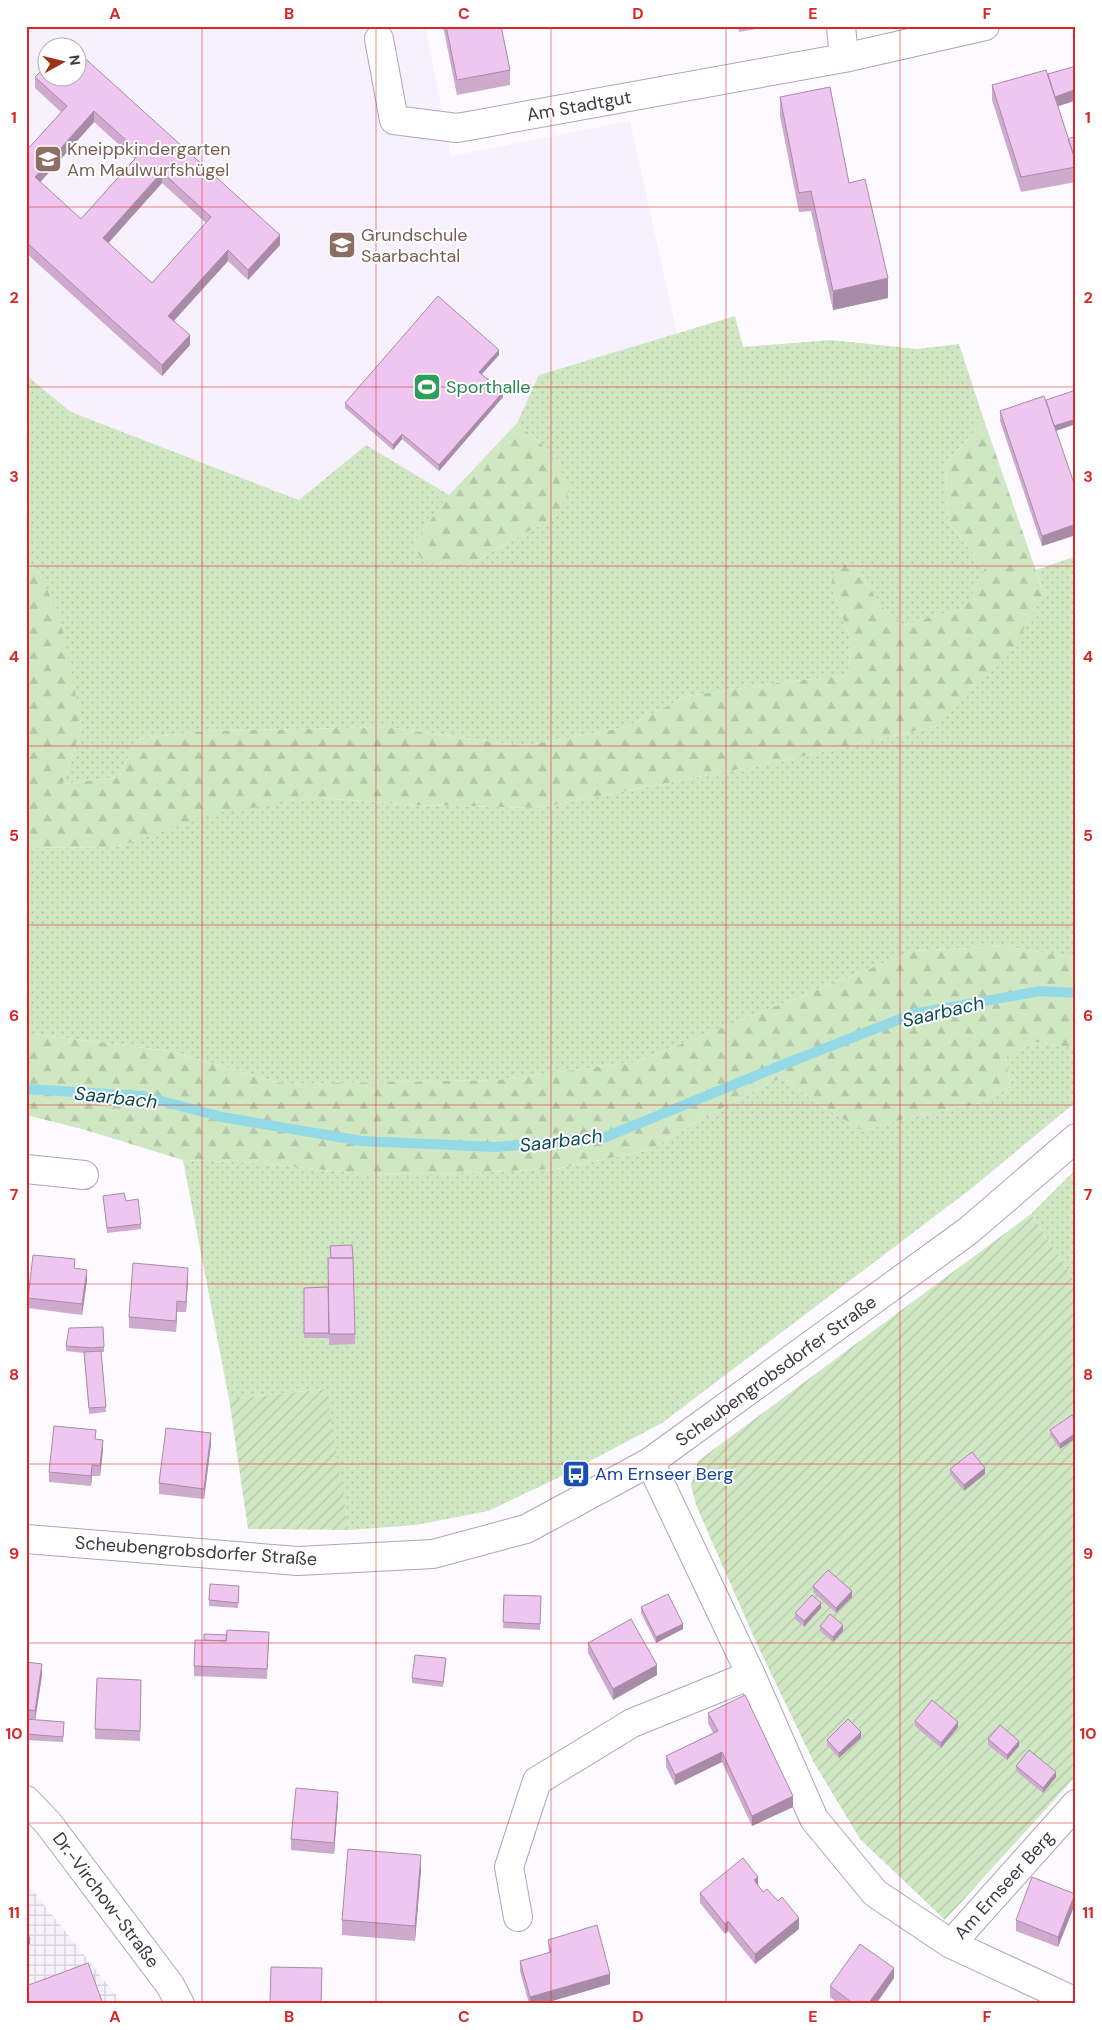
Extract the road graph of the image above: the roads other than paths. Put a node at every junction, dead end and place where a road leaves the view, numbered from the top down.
1 (842, 26) edge
2 (984, 26) edge
3 (378, 38) dead end
4 (844, 58) junction
5 (1076, 1138) edge
6 (26, 1169) edge
7 (84, 1175) dead end
8 (650, 1462) junction
9 (26, 1539) edge
10 (751, 1675) junction
11 (26, 1800) edge
12 (1076, 1804) edge
13 (518, 1917) dead end
14 (951, 1944) junction
15 (1076, 2002) edge
16 (180, 2004) edge

1 - 4 street
2 - 4 street, Am Stadtgut
3 - 4 street, Am Stadtgut
5 - 8 street, Scheubengrobsdorfer Straße
6 - 7 street
8 - 9 street, Scheubengrobsdorfer Straße
8 - 10 street, Am Ernseer Berg
10 - 13 street
10 - 14 street, Am Ernseer Berg
11 - 16 street, Dr.-Virchow-Straße
12 - 14 street, Am Ernseer Berg
14 - 15 street, Am Ernseer Berg

